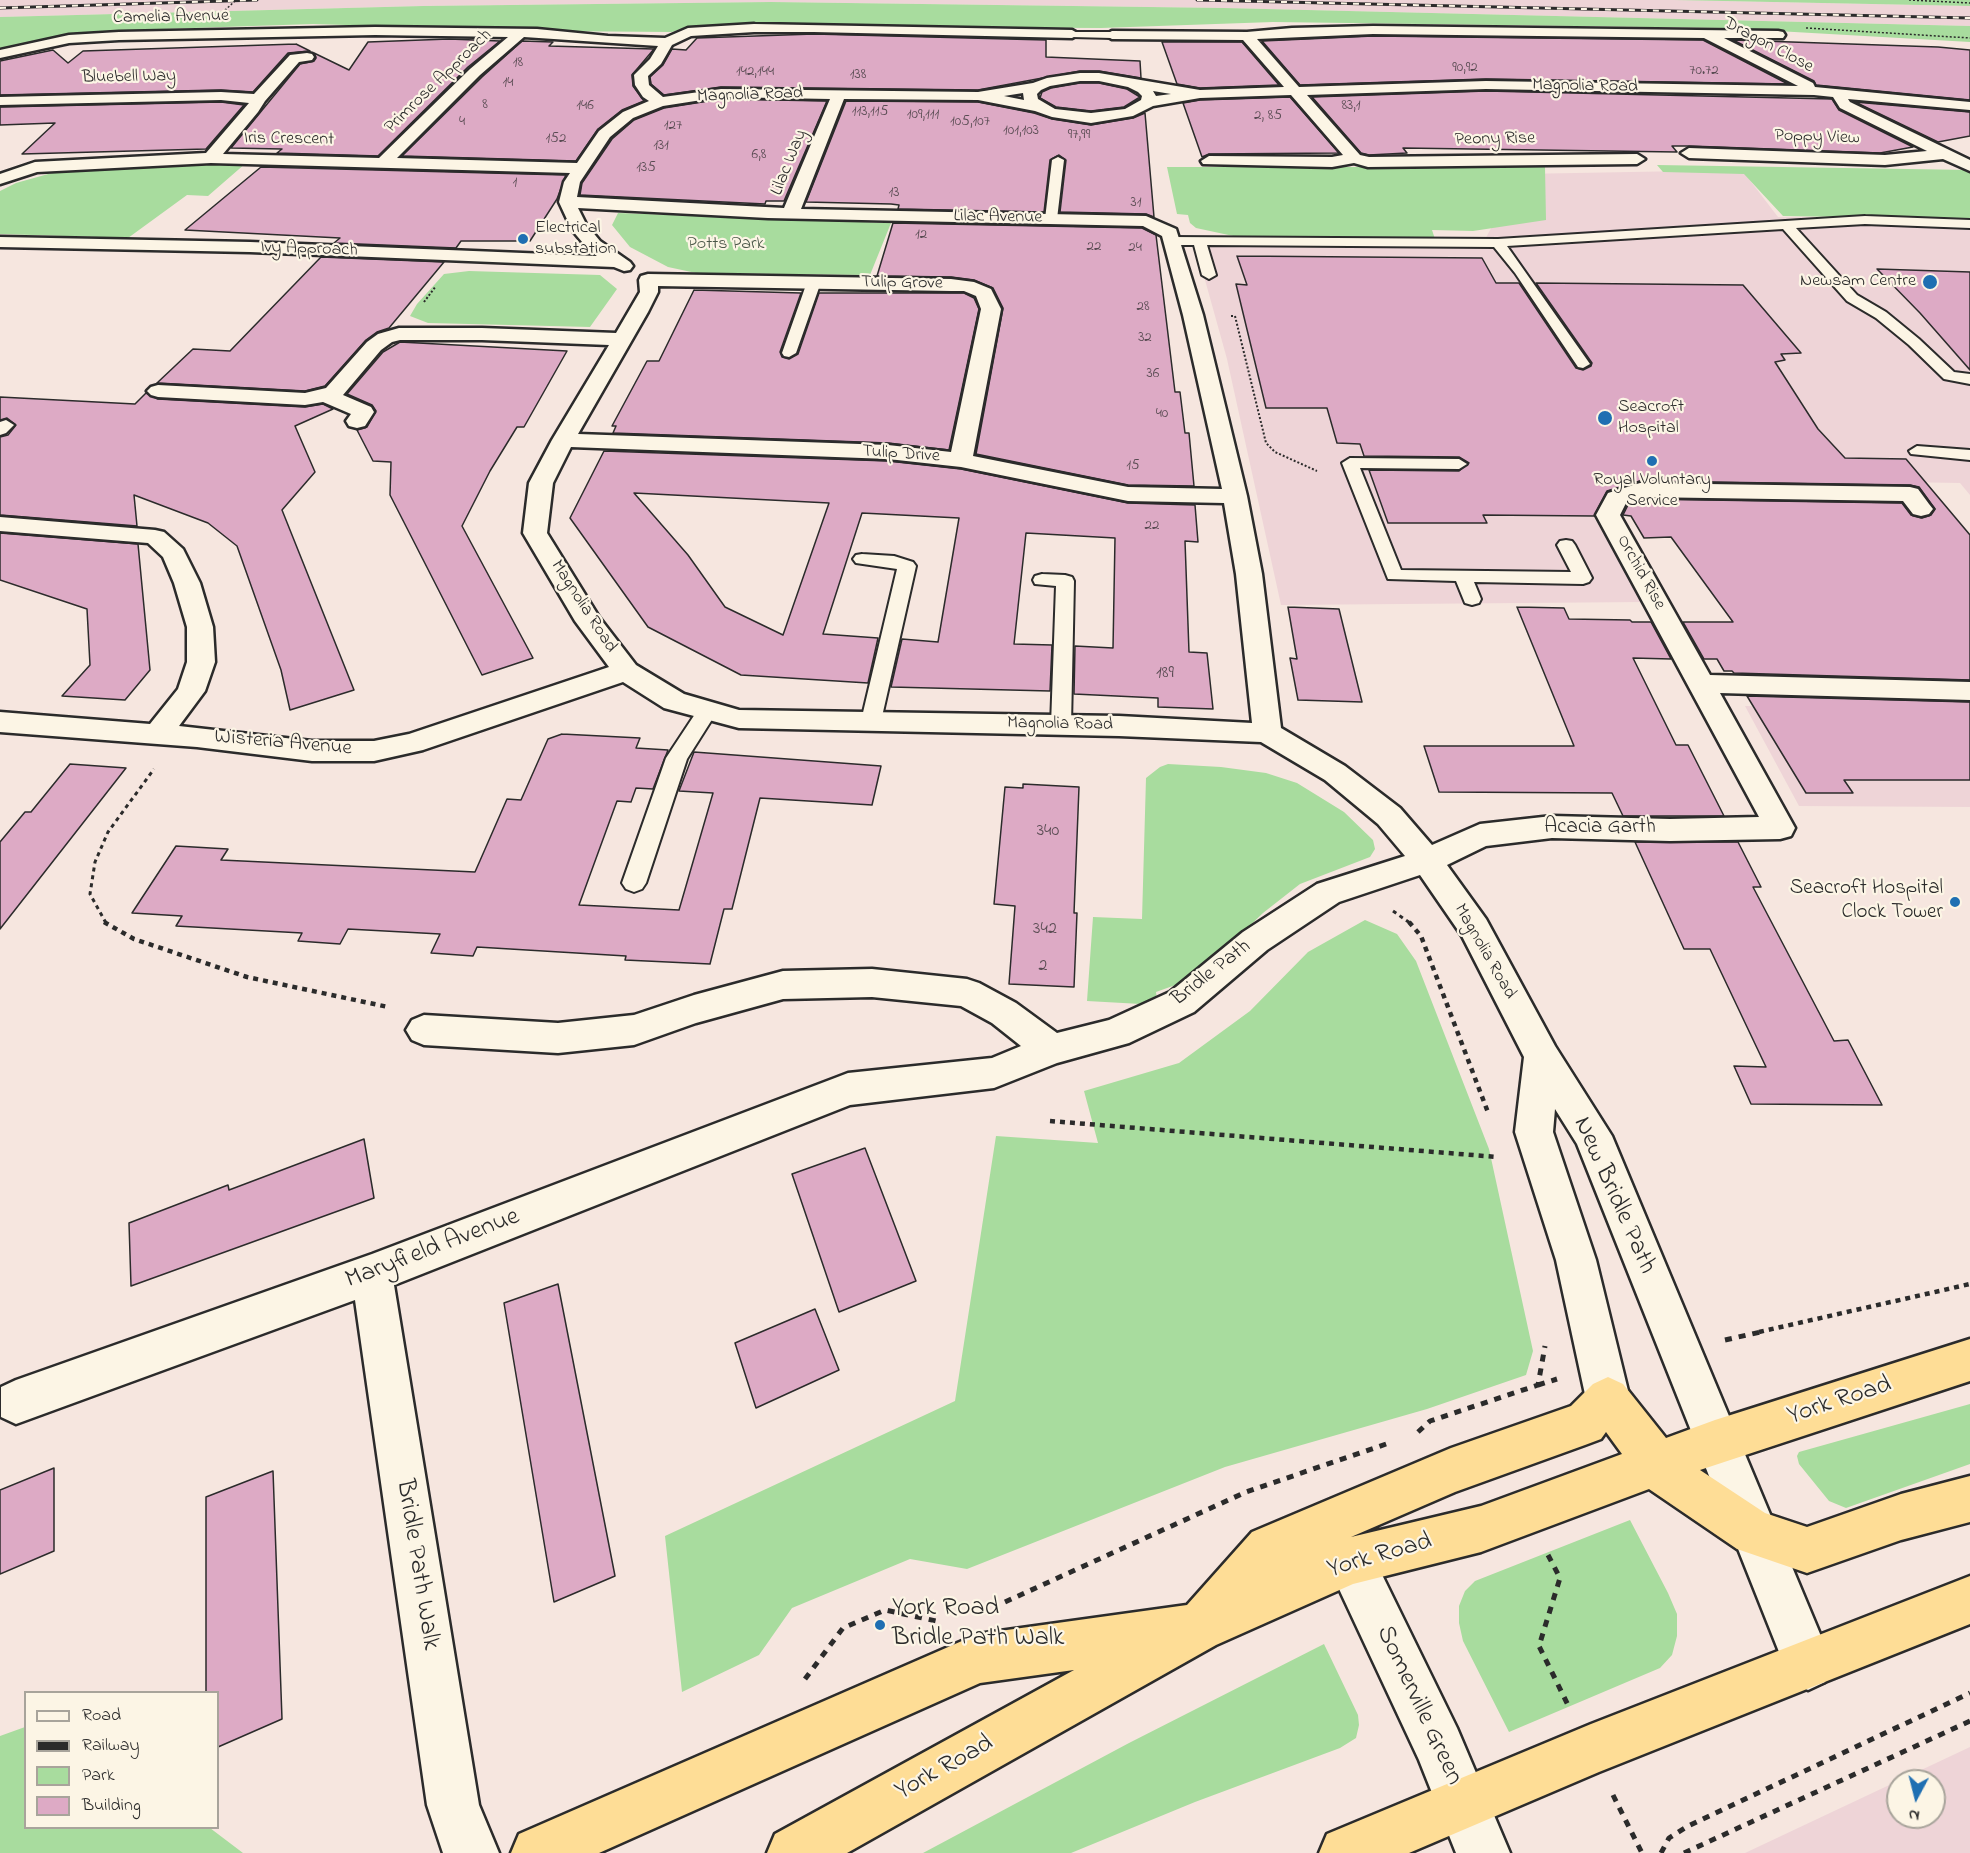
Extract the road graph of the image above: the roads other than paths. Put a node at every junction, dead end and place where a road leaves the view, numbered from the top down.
1 (520, 33) junction
2 (1705, 33) junction
3 (1072, 34) joint
4 (1112, 35) joint
5 (1778, 35) dead end
6 (1247, 36) junction
7 (667, 42) junction
8 (0, 54) edge
9 (307, 57) dead end
10 (1132, 84) junction
11 (1036, 87) junction
12 (1814, 91) junction
13 (1837, 92) junction
14 (1294, 93) junction
15 (839, 94) junction
16 (1200, 94) junction
17 (978, 96) junction
18 (258, 99) junction
19 (0, 101) edge
20 (660, 102) junction
21 (1148, 102) junction
22 (1970, 106) edge
23 (1039, 107) junction
24 (1689, 153) dead end
25 (1945, 154) junction
26 (211, 158) junction
27 (1354, 158) junction
28 (1637, 159) dead end
29 (1058, 160) dead end
30 (385, 161) junction
31 (1209, 161) dead end
32 (1970, 166) edge
33 (580, 168) junction
34 (0, 179) edge
35 (567, 202) junction
36 (790, 213) junction
37 (1051, 219) junction
38 (1785, 224) junction
39 (1970, 224) edge
40 (1171, 241) junction
41 (1199, 241) junction
42 (0, 242) edge
43 (1498, 243) junction
44 (618, 262) junction
45 (1209, 275) dead end
46 (648, 280) junction
47 (814, 282) junction
48 (622, 339) junction
49 (772, 352) dead end
50 (1583, 364) dead end
51 (1970, 379) edge
52 (158, 391) dead end
53 (333, 393) junction
54 (357, 422) dead end
55 (563, 440) junction
56 (1917, 452) dead end
57 (1970, 455) edge
58 (961, 460) junction
59 (1459, 464) dead end
60 (1233, 489) junction
61 (1921, 509) dead end
62 (0, 524) edge
63 (1566, 545) dead end
64 (862, 559) dead end
65 (1462, 576) junction
66 (1042, 580) dead end
67 (1472, 599) dead end
68 (626, 671) junction
69 (1701, 684) junction
70 (1970, 691) edge
71 (708, 710) junction
72 (871, 721) junction
73 (0, 722) edge
74 (1061, 725) junction
75 (1267, 733) junction
76 (157, 734) junction
77 (1780, 828) joint
78 (1427, 861) junction
79 (634, 883) dead end
80 (424, 1030) road end
81 (1052, 1049) junction
82 (1542, 1057) junction
83 (848, 1089) joint
84 (372, 1274) junction
85 (1970, 1360) edge
86 (1608, 1399) junction
87 (16, 1402) dead end
88 (1715, 1442) junction
89 (1658, 1464) junction
90 (1970, 1499) edge
91 (1753, 1533) junction
92 (1350, 1561) junction
93 (1970, 1600) edge
94 (1199, 1628) junction
95 (1808, 1665) junction
96 (1463, 1804) junction
97 (472, 1853) edge
98 (538, 1853) edge
99 (794, 1853) edge
100 (1346, 1853) edge
101 (1483, 1853) edge

1 - 7 street, Camelia Avenue
1 - 8 street, Camelia Avenue
1 - 30 street, Primrose Approach
2 - 5 street, Dragon Close
2 - 6 street, Dragon Close
2 - 12 street, Dragon Close
3 - 4 lane
3 - 7 street
4 - 6 street, Dragon Close
6 - 14 street
7 - 20 street
9 - 18 street
10 - 11 street, Magnolia Road
10 - 16 street, Magnolia Road
10 - 21 street
11 - 17 street, Magnolia Road
11 - 23 street
12 - 13 street, Magnolia Road
12 - 14 street, Magnolia Road
13 - 22 street, Magnolia Road
13 - 25 street, Poppy View
14 - 16 street, Magnolia Road
14 - 27 street
15 - 17 street, Magnolia Road
15 - 20 street, Magnolia Road
15 - 36 street, Lilac Way
16 - 21 street, Magnolia Road
17 - 23 street, Magnolia Road
18 - 19 street, Bluebell Way
18 - 26 street
20 - 33 street, Magnolia Road
21 - 23 street, Magnolia Road
24 - 25 street, Poppy View
25 - 32 street, Poppy View
26 - 30 street, Iris Crescent
26 - 34 street, Iris Crescent
27 - 28 street, Peony Rise
27 - 31 street, Peony Rise
29 - 37 lane
30 - 33 street, Iris Crescent
33 - 35 street, Magnolia Road
35 - 36 street, Lilac Avenue
35 - 44 street
36 - 37 street, Lilac Avenue
37 - 40 street, Lilac Avenue
38 - 39 lane
38 - 43 lane
38 - 51 lane
40 - 41 lane
40 - 60 street
41 - 43 lane
41 - 45 lane
42 - 44 street, Ivy Approach
43 - 50 lane
44 - 46 street
46 - 47 street, Tulip Grove
46 - 48 street, Magnolia Road
47 - 49 lane
47 - 58 street, Tulip Grove
48 - 53 street
48 - 55 street, Magnolia Road
52 - 53 street
53 - 54 street
55 - 58 street, Tulip Drive
55 - 68 street, Magnolia Road
56 - 57 lane
58 - 60 street, Tulip Drive
59 - 65 lane
60 - 75 street
61 - 69 street, Orchid Rise
62 - 76 street
63 - 65 lane
64 - 72 lane
65 - 67 lane
66 - 74 lane
68 - 71 street, Magnolia Road
68 - 76 street, Wisteria Avenue
69 - 70 street
69 - 77 street, Orchid Rise
71 - 72 street, Magnolia Road
71 - 79 lane
72 - 74 street, Magnolia Road
73 - 76 street, Wisteria Avenue
74 - 75 street, Magnolia Road
75 - 78 street, Magnolia Road
77 - 78 street, Acacia Garth
78 - 81 street, Bridle Path
78 - 82 street, Magnolia Road
80 - 81 street
81 - 83 street, Bridle Path
82 - 86 street, New Bridle Path
82 - 88 street, New Bridle Path
83 - 84 street, Maryfield Avenue
84 - 87 street, Maryfield Avenue
84 - 97 street, Bridle Path Walk
85 - 88 highway, York Road
86 - 89 highway
86 - 94 highway
88 - 89 highway, York Road
88 - 91 street, New Bridle Path
89 - 91 highway
89 - 92 highway, York Road
90 - 91 highway
91 - 95 street, New Bridle Path
92 - 94 highway, York Road
92 - 96 street, Somerville Green
93 - 95 highway
94 - 98 highway
94 - 99 highway, York Road
95 - 96 highway
96 - 100 highway
96 - 101 street, Somerville Green

